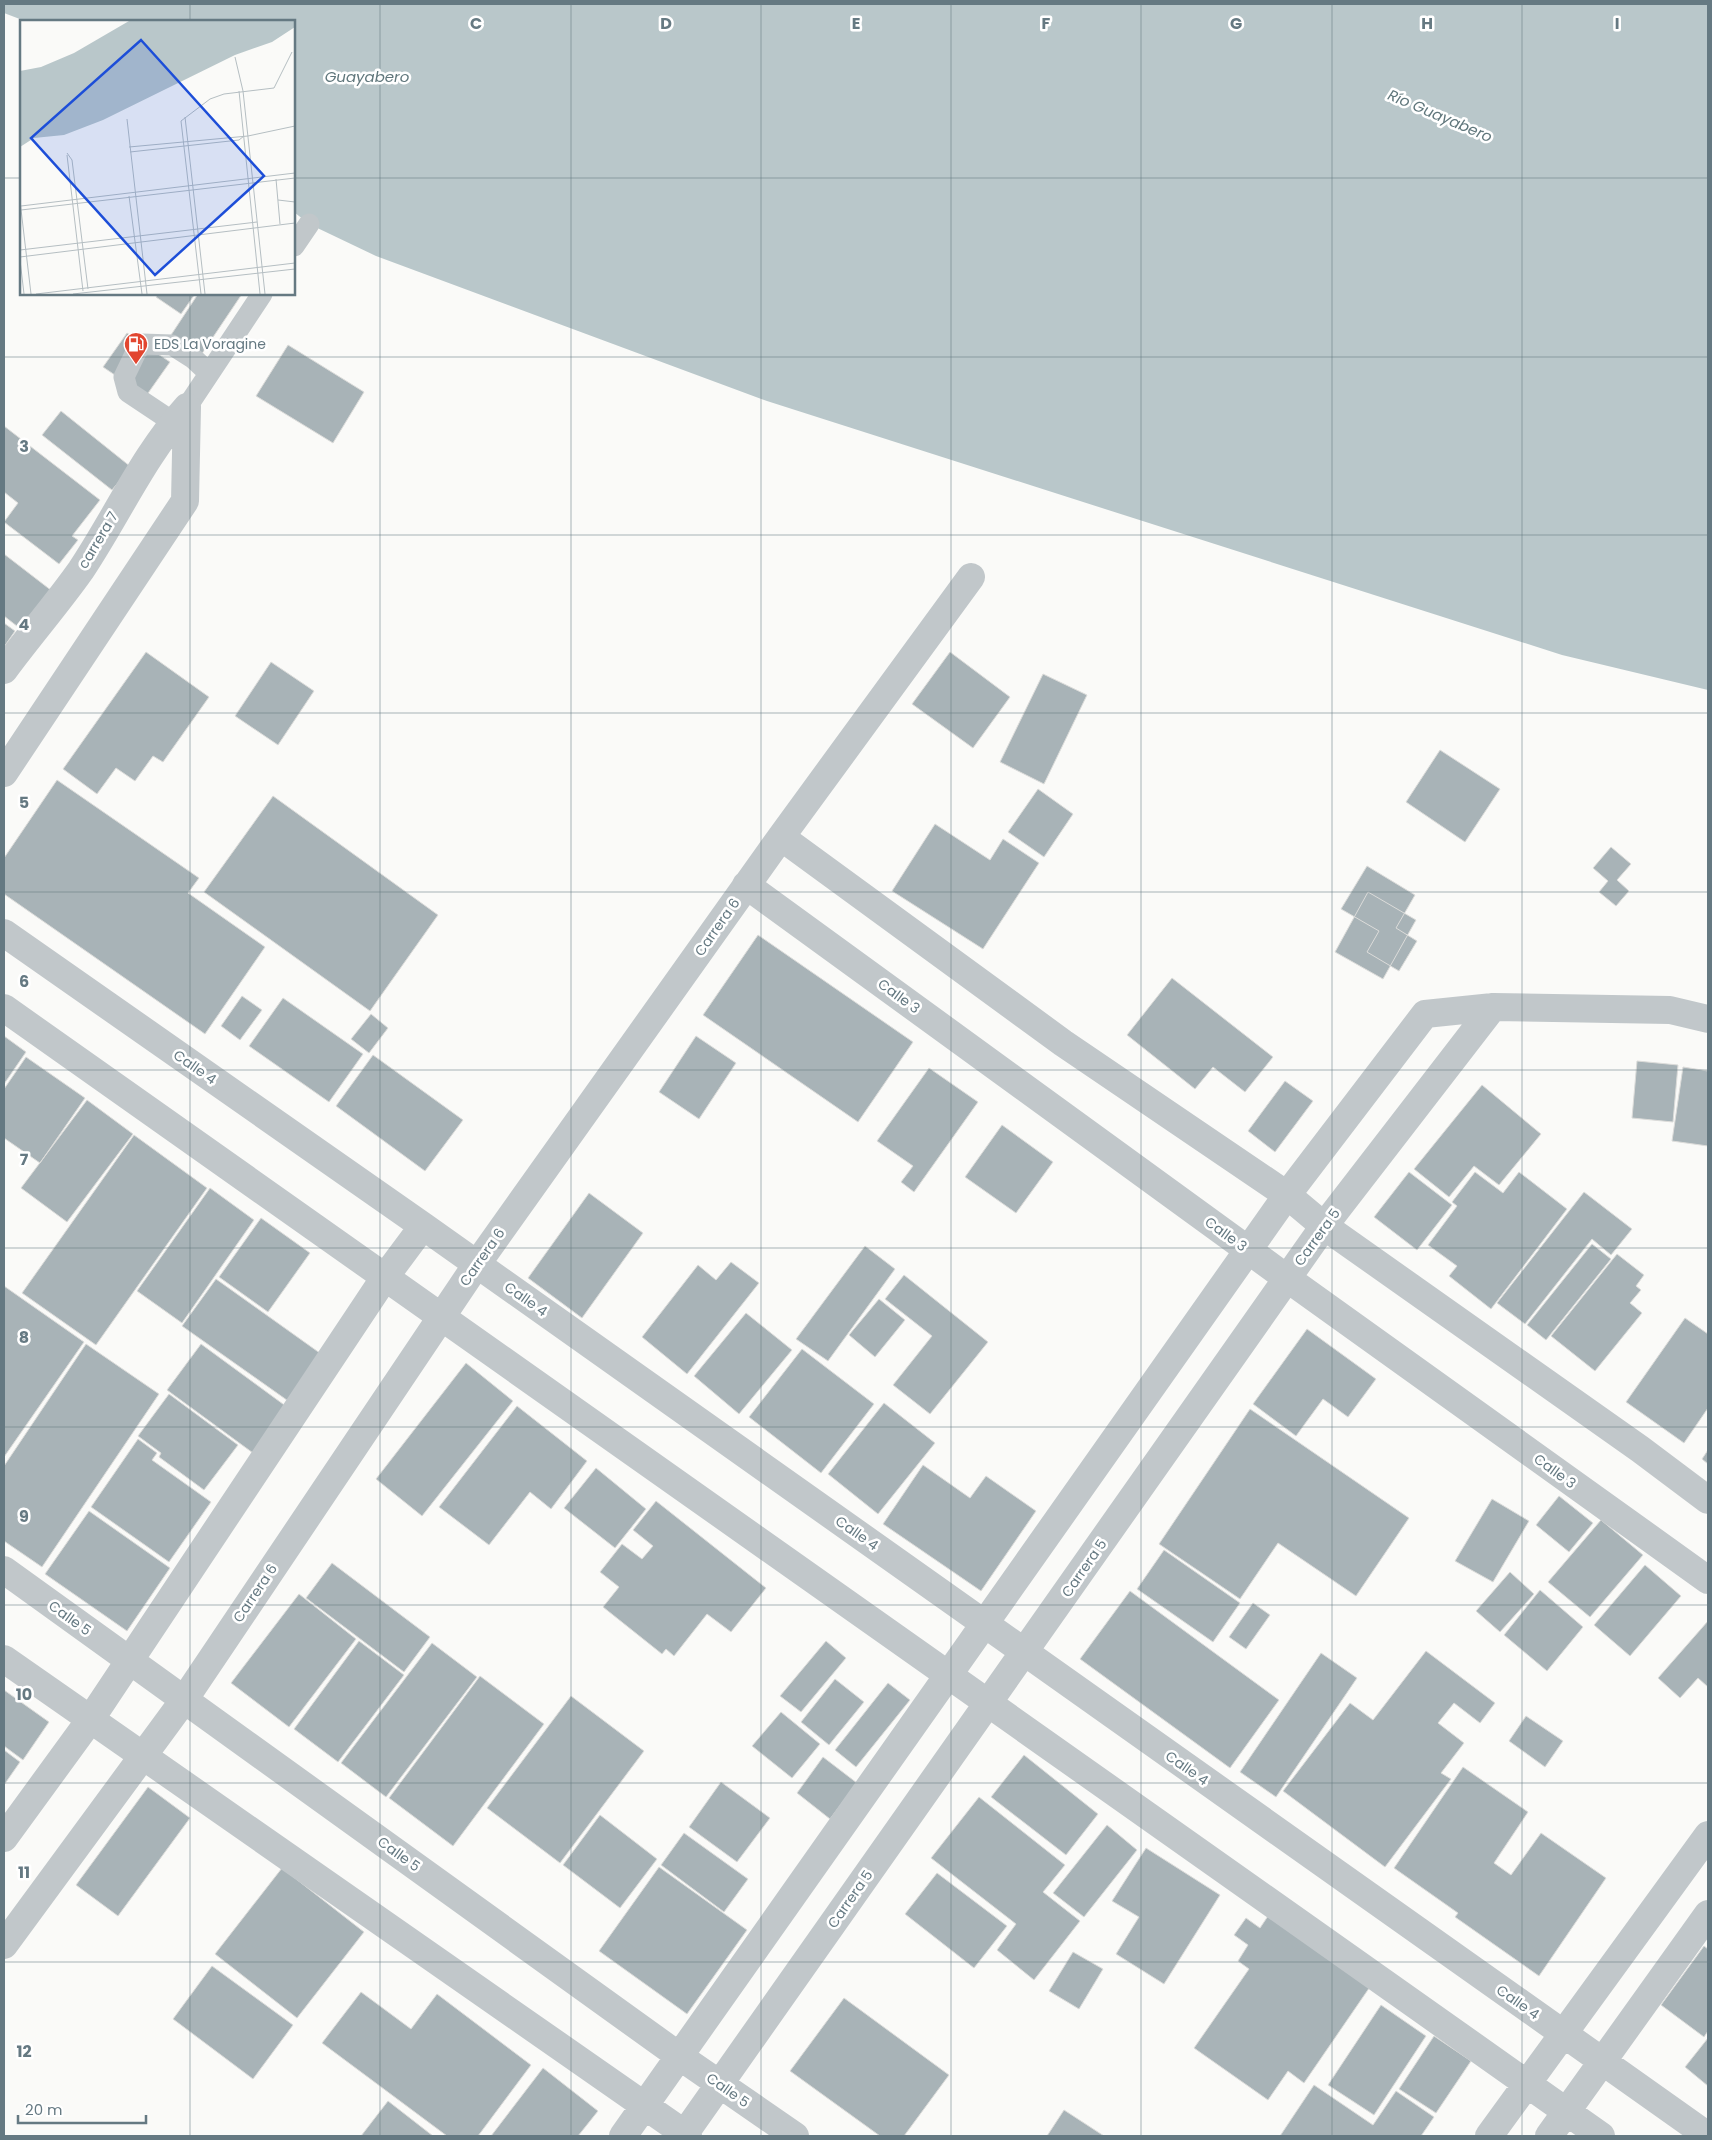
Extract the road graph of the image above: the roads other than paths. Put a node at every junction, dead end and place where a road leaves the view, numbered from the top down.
1 (309, 224) dead end
2 (295, 245) edge
3 (261, 295) edge
4 (209, 373) junction
5 (180, 414) junction
6 (971, 577) dead end
7 (4, 670) edge
8 (4, 773) edge
9 (781, 836) junction
10 (746, 885) junction
11 (4, 933) edge
12 (1493, 1007) junction
13 (4, 1008) edge
14 (1708, 1018) edge
15 (1287, 1195) junction
16 (423, 1226) junction
17 (1324, 1226) junction
18 (1249, 1250) junction
19 (477, 1264) junction
20 (385, 1277) junction
21 (1288, 1279) junction
22 (440, 1316) junction
23 (1708, 1500) edge
24 (4, 1570) edge
25 (1708, 1580) edge
26 (984, 1624) junction
27 (1025, 1652) junction
28 (4, 1659) edge
29 (129, 1661) junction
30 (949, 1675) junction
31 (184, 1700) junction
32 (988, 1703) junction
33 (90, 1720) junction
34 (142, 1756) junction
35 (1708, 1835) edge
36 (4, 1838) edge
37 (1708, 1914) edge
38 (4, 1945) edge
39 (1563, 2034) junction
40 (679, 2056) junction
41 (1602, 2062) junction
42 (720, 2084) junction
43 (1527, 2084) junction
44 (644, 2106) junction
45 (1567, 2112) junction
46 (686, 2135) edge
47 (623, 2136) edge
48 (795, 2136) edge
49 (1489, 2136) edge
50 (1549, 2136) edge
51 (1601, 2136) edge
52 (1708, 2136) edge

1 - 2 lane
3 - 4 lane
4 - 5 lane
4 - 5 lane
5 - 7 street, carrera 7
5 - 8 street
6 - 9 street, Carrera 6
9 - 10 street, Carrera 6
9 - 15 street
10 - 18 street, Calle 3
10 - 19 street, Carrera 6
11 - 16 street, Calle 4
12 - 14 street
12 - 15 street
12 - 17 street, Carrera 5
13 - 20 street
15 - 17 street
15 - 18 street
16 - 19 street, Calle 4
16 - 20 street
17 - 21 street, Carrera 5
17 - 23 street
18 - 21 street, Calle 3
18 - 26 street
19 - 22 street, Carrera 6
19 - 26 street, Calle 4
20 - 22 street
20 - 29 street
21 - 25 street, Calle 3
21 - 27 street, Carrera 5
22 - 30 street
22 - 31 street, Carrera 6
24 - 29 street, Calle 5
26 - 27 street, Calle 4
26 - 30 street
27 - 32 street, Carrera 5
27 - 39 street, Calle 4
28 - 33 street
29 - 31 street, Calle 5
29 - 33 street
30 - 32 street
30 - 40 street
31 - 34 street, Carrera 6
31 - 40 street, Calle 5
32 - 42 street, Carrera 5
32 - 43 street
33 - 34 street
33 - 36 street
34 - 38 street, Carrera 6
34 - 44 street
35 - 39 street
37 - 41 street
39 - 41 street, Calle 4
39 - 43 street
40 - 42 street, Calle 5
40 - 44 street
41 - 45 street
41 - 52 street, Calle 4
42 - 46 street, Carrera 5
42 - 48 street, Calle 5
43 - 45 street
43 - 49 street
44 - 46 street
44 - 47 street
45 - 50 street
45 - 51 street

